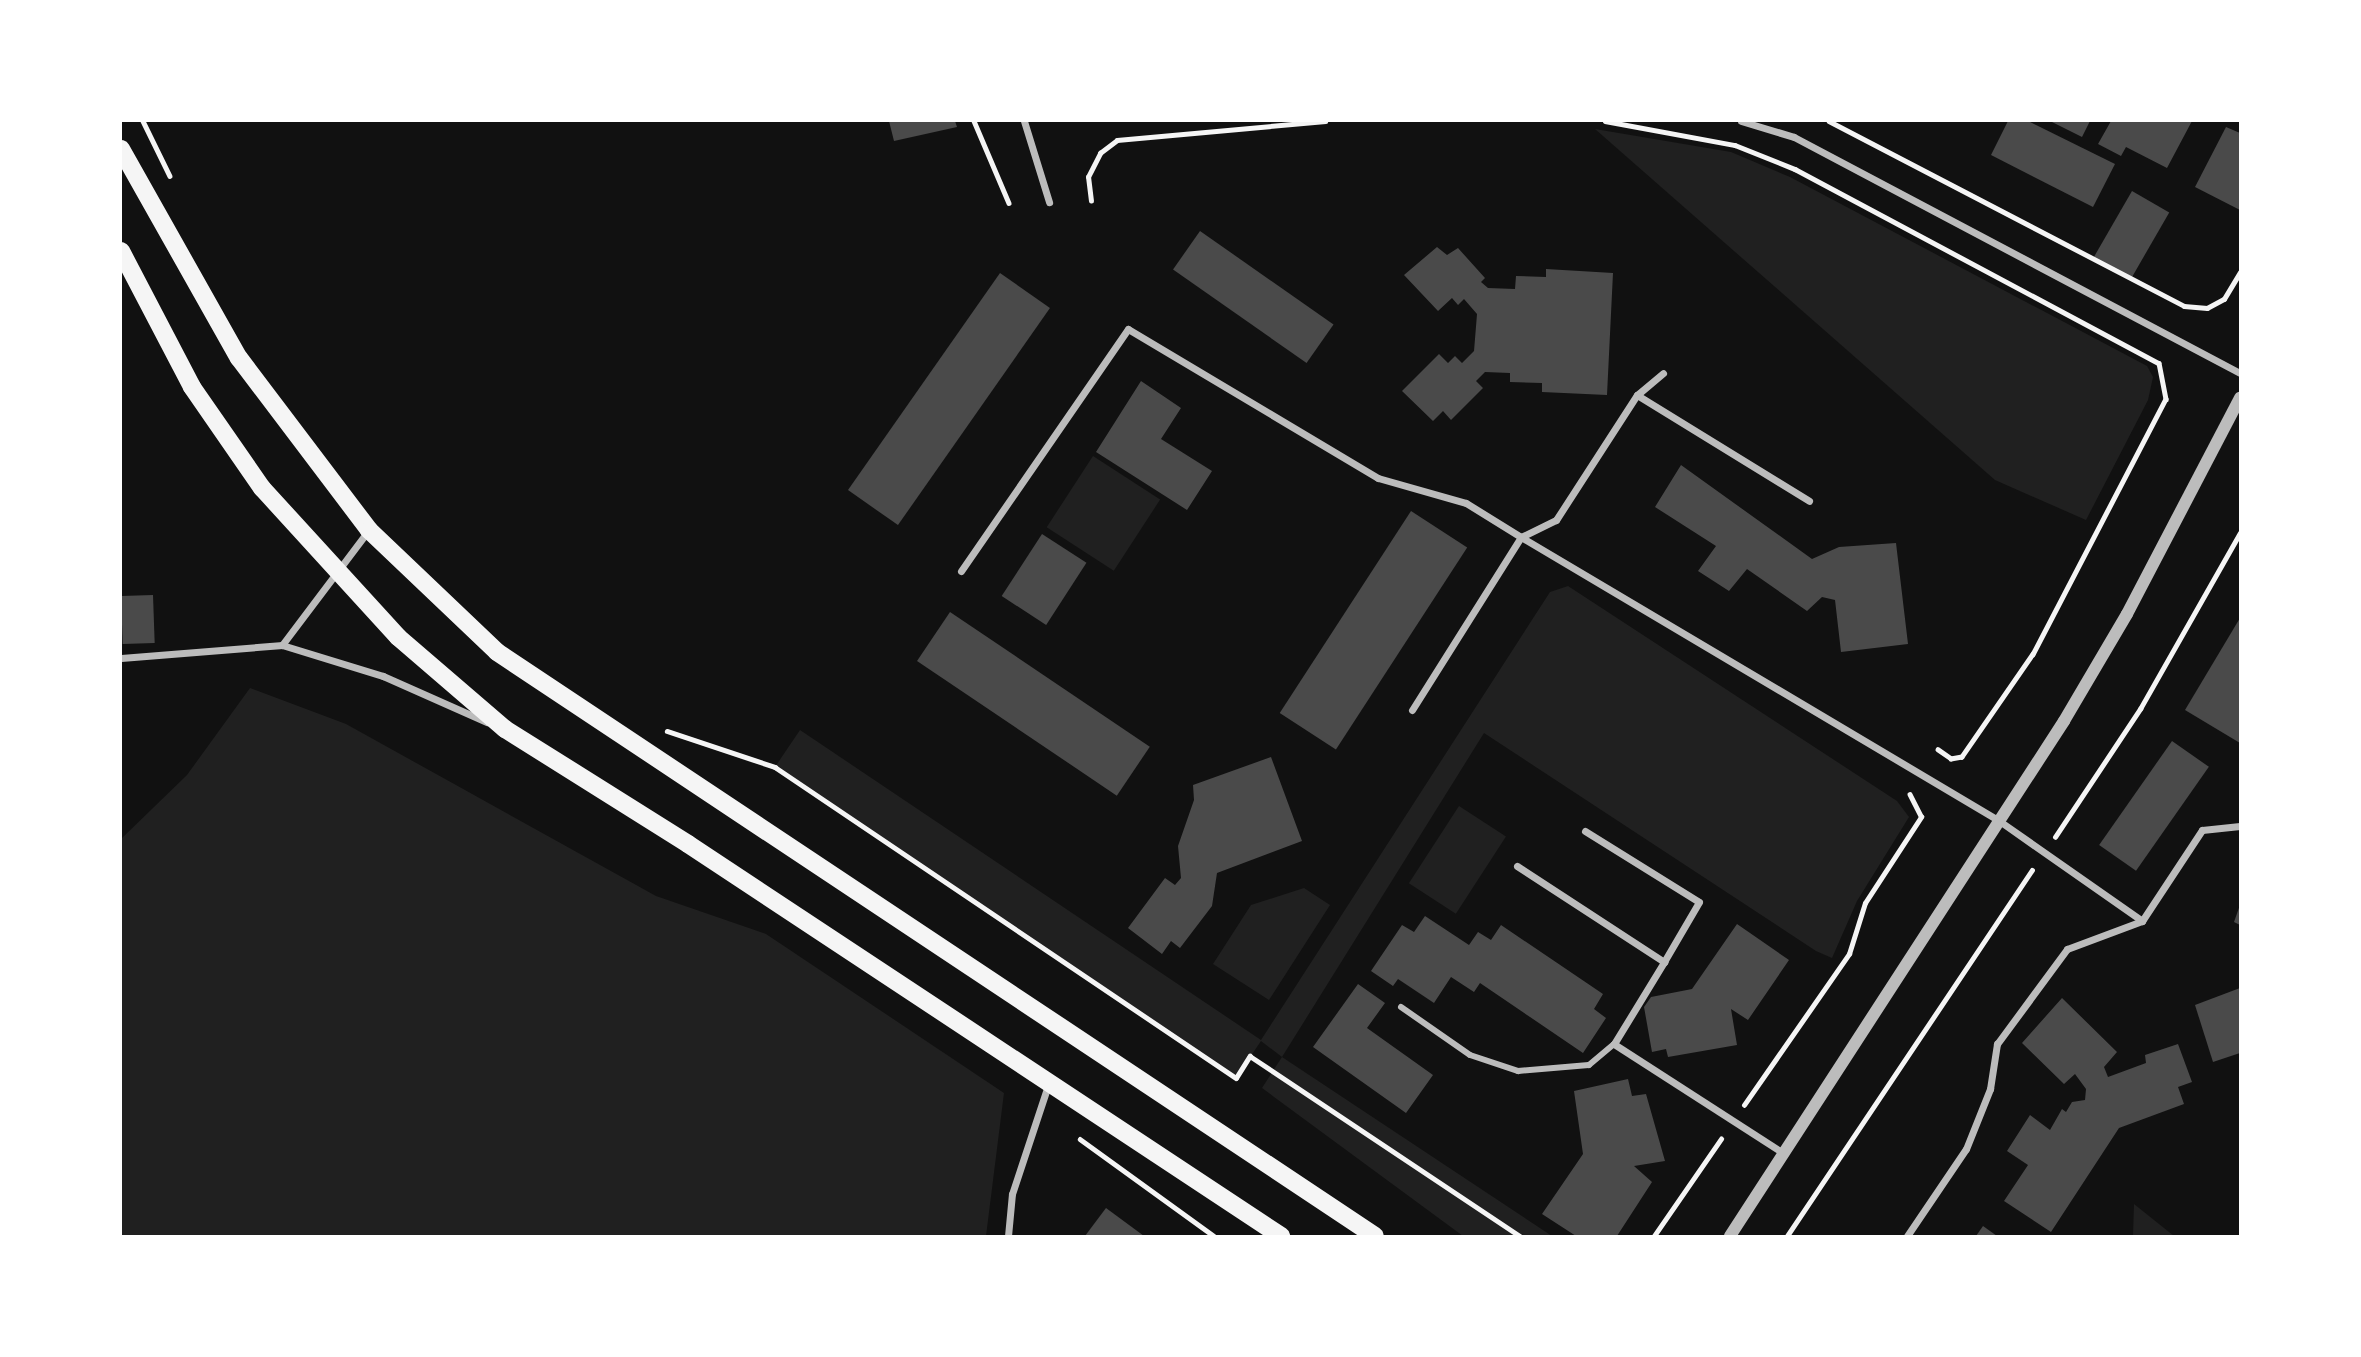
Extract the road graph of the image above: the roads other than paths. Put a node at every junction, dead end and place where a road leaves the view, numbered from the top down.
1 (1024, 121) edge
2 (1741, 121) edge
3 (121, 149) edge
4 (1049, 202) dead end
5 (121, 250) edge
6 (1663, 373) dead end
7 (2240, 373) edge
8 (1637, 396) junction
9 (2240, 398) edge
10 (1809, 501) dead end
11 (369, 530) junction
12 (1521, 537) junction
13 (961, 571) dead end
14 (338, 574) junction
15 (282, 645) junction
16 (121, 658) edge
17 (1412, 710) dead end
18 (505, 729) junction
19 (1998, 820) junction
20 (2240, 826) edge
21 (1585, 831) dead end
22 (1517, 866) dead end
23 (2141, 921) junction
24 (1664, 962) junction
25 (1401, 1007) dead end
26 (1614, 1044) junction
27 (1048, 1085) junction
28 (1783, 1153) junction
29 (1008, 1236) edge
30 (1280, 1236) edge
31 (1375, 1236) edge
32 (1730, 1236) edge
33 (1907, 1236) edge

1 - 4 street
2 - 7 street
3 - 11 main road
5 - 14 main road
6 - 8 street
8 - 10 street
8 - 12 street
9 - 19 street
11 - 14 street
11 - 31 main road
12 - 13 street
12 - 17 street
12 - 19 street
14 - 15 street
14 - 18 main road
15 - 16 street
15 - 18 street
18 - 27 main road
19 - 23 street
19 - 28 street
20 - 23 street
21 - 24 street
22 - 24 street
23 - 33 street
24 - 26 street
25 - 26 street
26 - 28 street
27 - 29 street
27 - 30 main road
28 - 32 street

